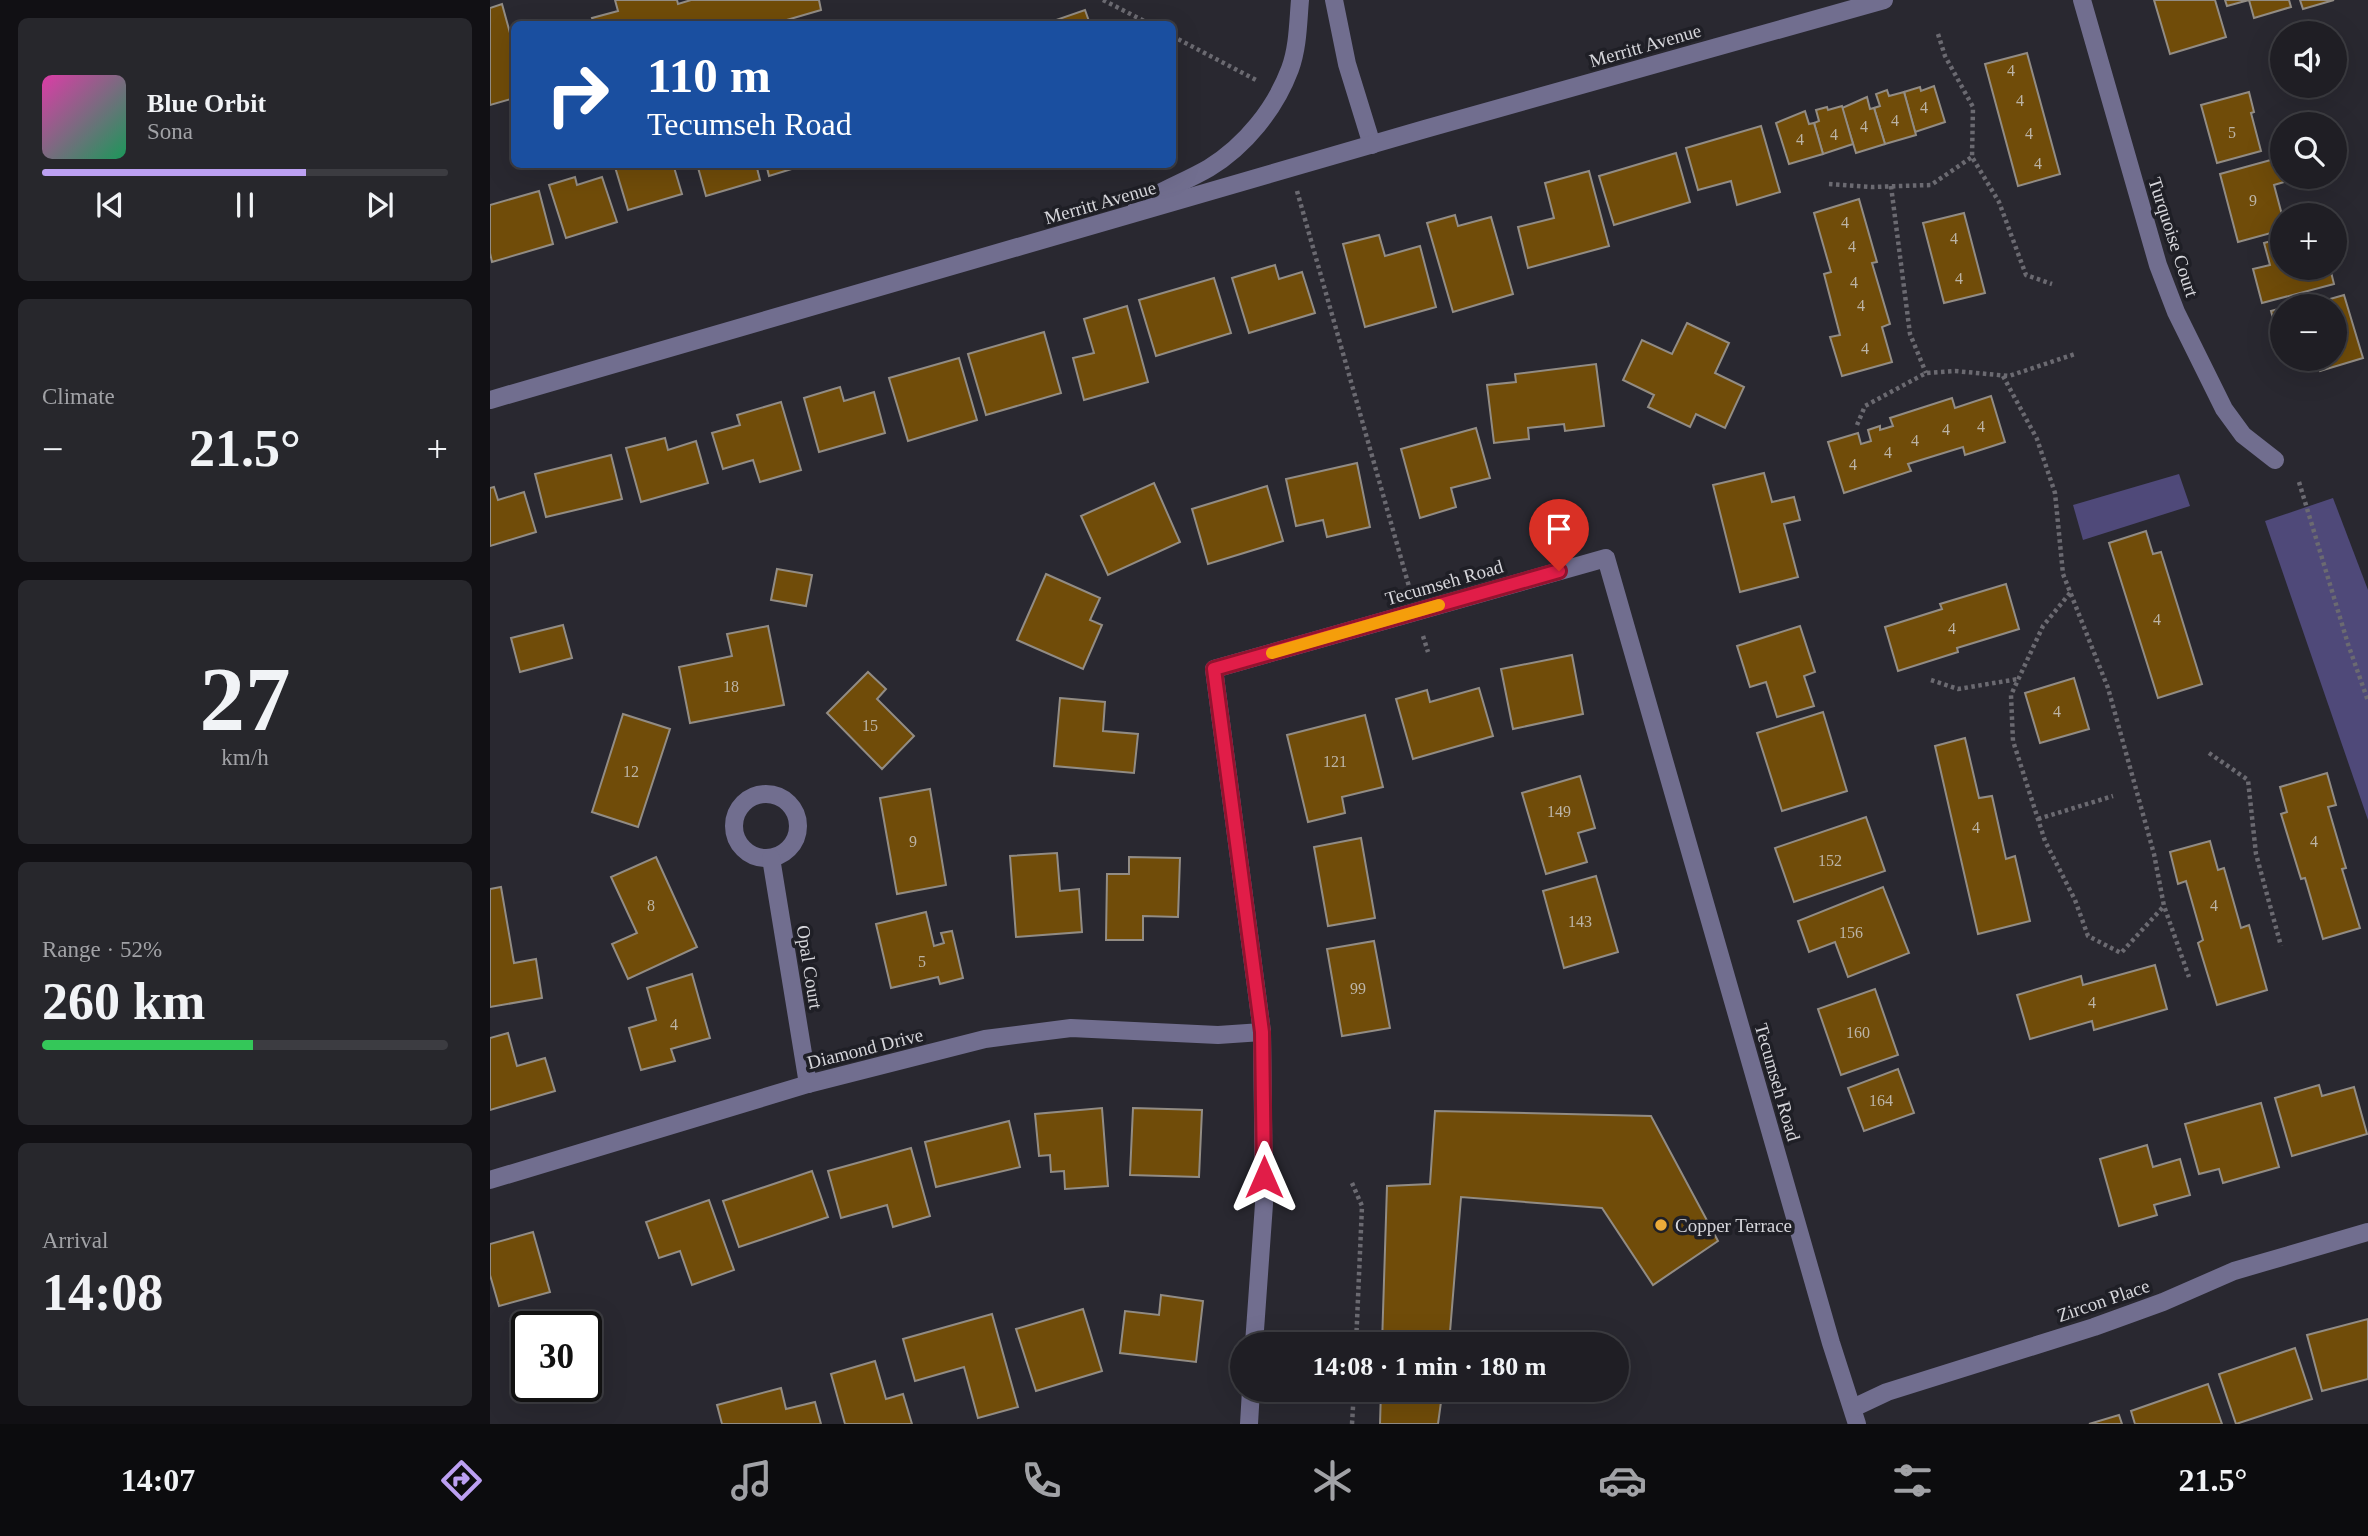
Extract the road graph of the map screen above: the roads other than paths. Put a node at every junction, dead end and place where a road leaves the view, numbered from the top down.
1 (1300, 0) edge
2 (1334, 0) edge
3 (1884, 0) edge
4 (2082, 0) edge
5 (1372, 145) junction
6 (1116, 219) junction
7 (490, 400) edge
8 (2275, 460) dead end
9 (771, 858) dead end
10 (1262, 1032) junction
11 (808, 1084) junction
12 (490, 1180) edge
13 (2368, 1232) edge
14 (1255, 1332) edge
15 (1250, 1402) edge
16 (1855, 1416) edge
17 (1249, 1424) edge

1 - 6 street
2 - 5 street
3 - 5 street, Merritt Avenue
4 - 8 street, Turquoise Court
5 - 6 street, Merritt Avenue
6 - 7 street, Merritt Avenue
9 - 11 street, Opal Court
10 - 11 street, Diamond Drive
10 - 14 street, Tecumseh Road
10 - 16 street, Tecumseh Road
11 - 12 street, Diamond Drive
13 - 16 street, Zircon Place
15 - 17 street

